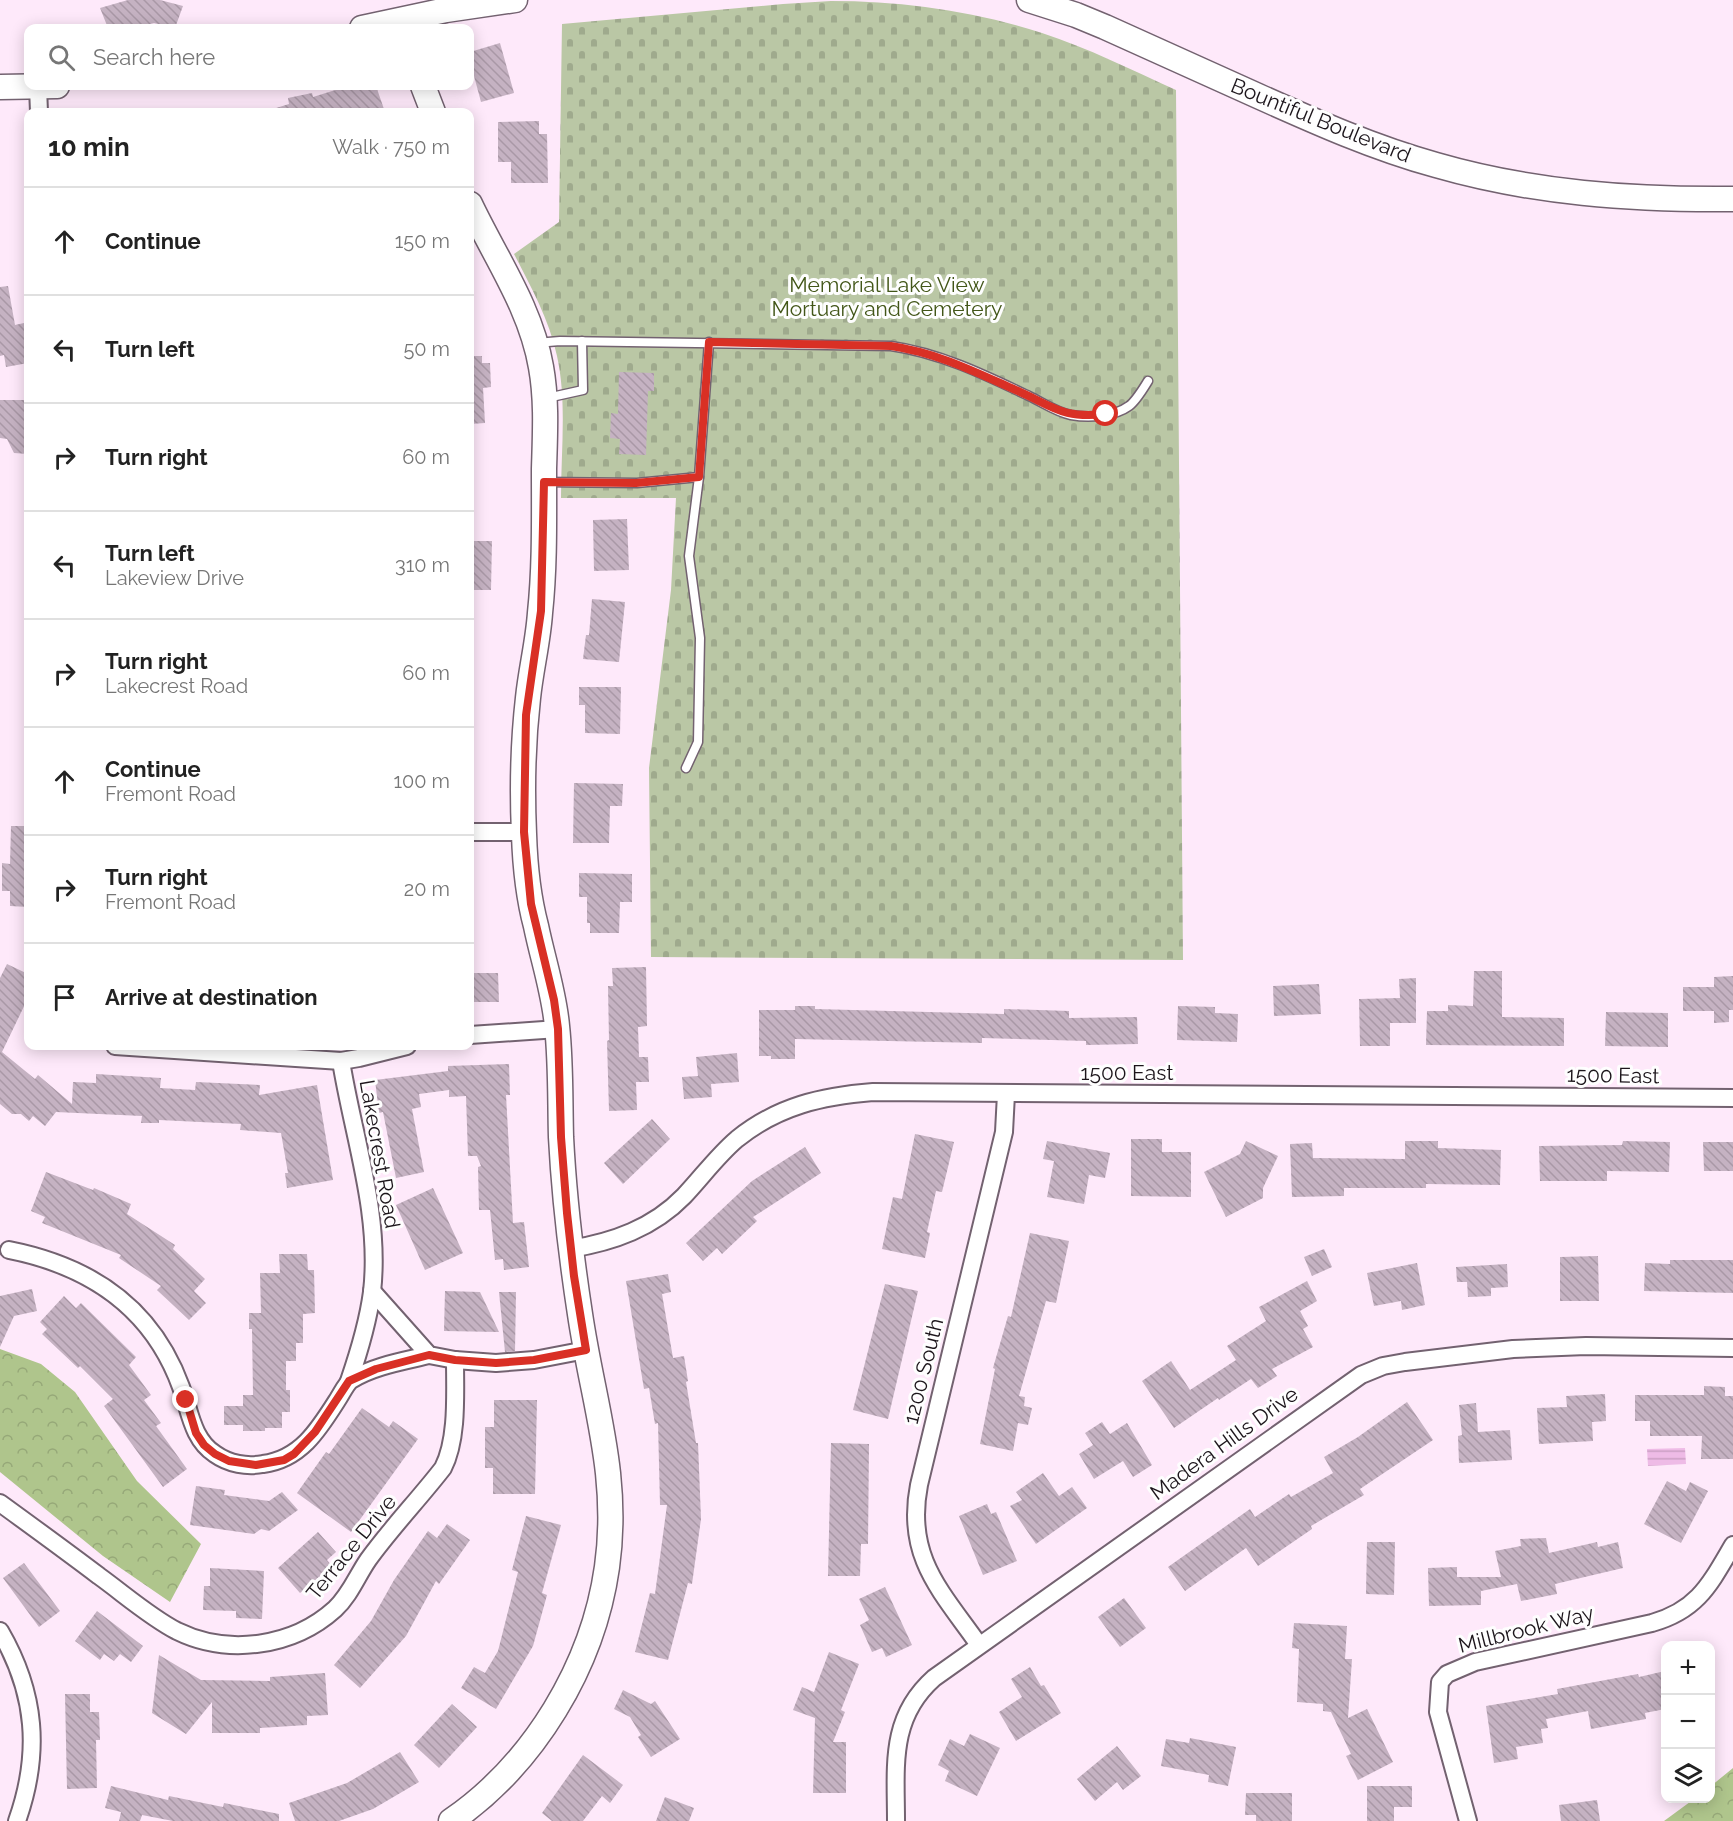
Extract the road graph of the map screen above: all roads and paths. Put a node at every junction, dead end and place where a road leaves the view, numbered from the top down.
1 (515, 0) edge
2 (1029, 0) edge
3 (402, 24) edge
4 (24, 86) edge
5 (0, 87) edge
6 (46, 90) edge
7 (425, 90) edge
8 (40, 108) edge
9 (431, 108) edge
10 (1733, 199) edge
11 (474, 212) edge
12 (582, 341) junction
13 (709, 342) junction
14 (536, 343) junction
15 (1148, 381) dead end
16 (544, 399) junction
17 (699, 477) junction
18 (544, 482) junction
19 (686, 768) dead end
20 (474, 832) edge
21 (524, 832) junction
22 (558, 1029) junction
23 (474, 1035) edge
24 (180, 1050) edge
25 (391, 1050) edge
26 (341, 1060) junction
27 (1005, 1094) junction
28 (1733, 1098) edge
29 (570, 1249) junction
30 (9, 1250) dead end
31 (372, 1291) junction
32 (1733, 1348) edge
33 (586, 1350) junction
34 (429, 1355) junction
35 (455, 1360) junction
36 (349, 1381) junction
37 (0, 1503) edge
38 (1733, 1545) edge
39 (0, 1631) edge
40 (980, 1646) junction
41 (17, 1821) edge
42 (451, 1821) edge
43 (896, 1821) edge
44 (1468, 1821) edge

1 - 3 street
2 - 10 street, Bountiful Boulevard
4 - 5 street
6 - 8 street
7 - 9 street
11 - 14 street
12 - 13 lane
12 - 14 lane
12 - 16 lane
13 - 15 lane
13 - 17 lane
14 - 16 street
16 - 18 street
17 - 18 lane
17 - 19 lane
18 - 21 street
20 - 21 street
21 - 22 street
22 - 23 street
22 - 29 street
24 - 26 street
25 - 26 street
26 - 31 street, Lakecrest Road
27 - 28 street, 1500 East
27 - 29 street, 1500 East
27 - 40 street, 1200 South
29 - 33 street
30 - 36 street
31 - 34 street
31 - 36 street, Lakecrest Road
32 - 40 street, Madera Hills Drive
33 - 35 street
33 - 42 street
34 - 35 street
34 - 36 street
35 - 37 street, Terrace Drive
38 - 44 street, Millbrook Way
39 - 41 street
40 - 43 street, Madera Hills Drive

